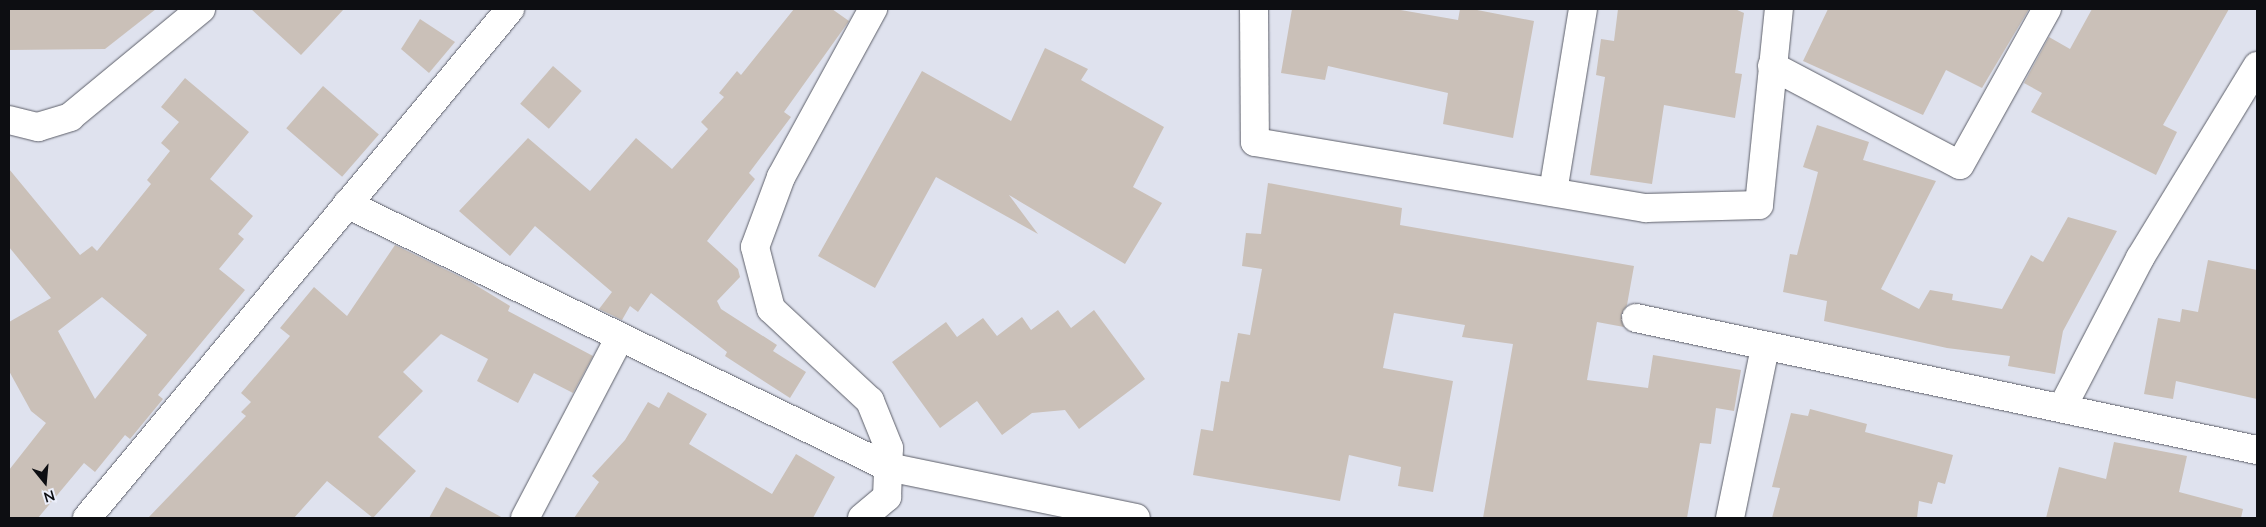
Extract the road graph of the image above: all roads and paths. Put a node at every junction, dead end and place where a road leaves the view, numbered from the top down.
1 (201, 9) edge
2 (510, 9) edge
3 (873, 9) edge
4 (1254, 9) edge
5 (1583, 9) edge
6 (1779, 9) edge
7 (2047, 9) edge
8 (1772, 66) junction
9 (2257, 66) edge
10 (9, 120) edge
11 (1553, 192) junction
12 (347, 204) junction
13 (1636, 318) dead end
14 (620, 337) junction
15 (1765, 347) junction
16 (2063, 406) junction
17 (2257, 450) edge
18 (888, 467) junction
19 (87, 518) edge
20 (525, 518) edge
21 (862, 518) edge
22 (1136, 518) edge
23 (1730, 518) edge

1 - 10 street
2 - 12 street
3 - 18 street
4 - 11 street
5 - 11 street
6 - 8 street
7 - 8 street
8 - 11 street
9 - 16 street
12 - 14 street
12 - 19 street
13 - 15 street
14 - 18 street
14 - 20 street
15 - 16 street
15 - 23 street
16 - 17 street
18 - 21 street
18 - 22 street

